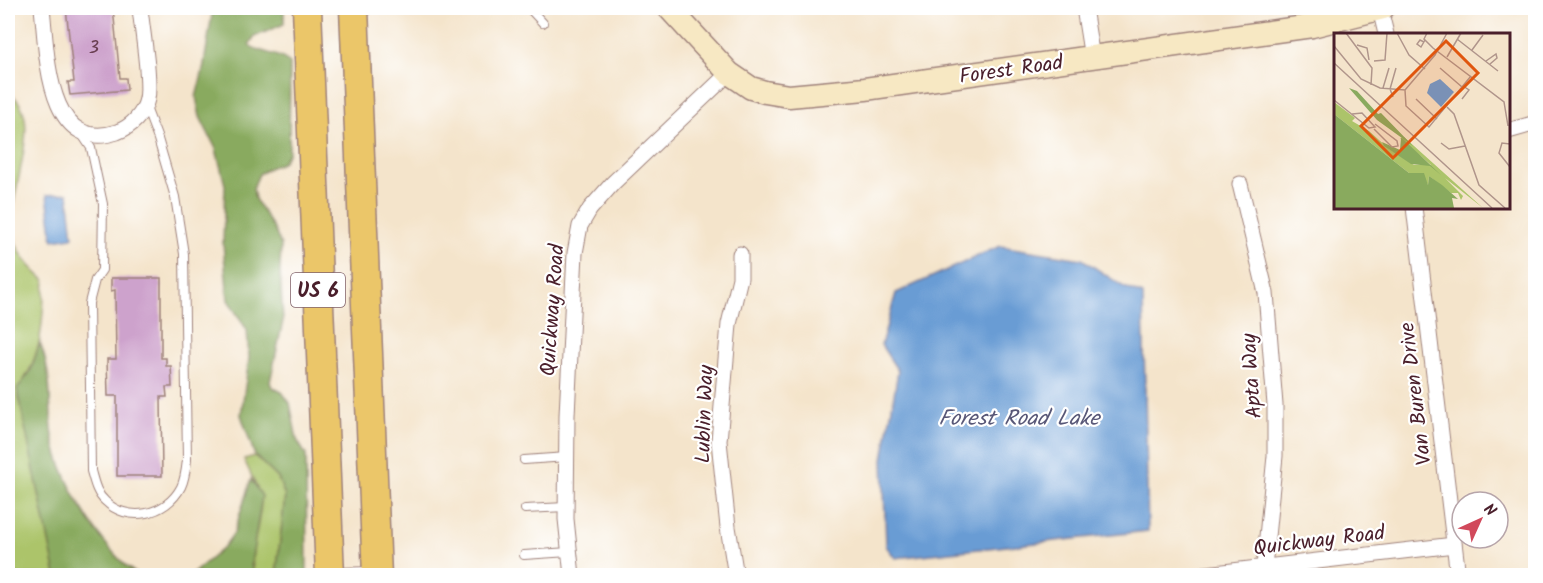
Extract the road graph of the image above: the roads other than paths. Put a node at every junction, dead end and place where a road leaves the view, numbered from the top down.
1 (42, 8) edge
2 (140, 8) edge
3 (307, 8) edge
4 (354, 8) edge
5 (529, 8) edge
6 (1084, 8) edge
7 (1381, 8) edge
8 (675, 9) edge
9 (543, 23) dead end
10 (1386, 33) edge
11 (1092, 58) junction
12 (729, 73) junction
13 (146, 105) junction
14 (1536, 123) edge
15 (79, 129) junction
16 (1510, 131) edge
17 (1240, 184) dead end
18 (1414, 208) edge
19 (741, 254) dead end
20 (567, 457) junction
21 (524, 460) dead end
22 (566, 507) junction
23 (525, 509) dead end
24 (1450, 511) edge
25 (1450, 546) edge
26 (1455, 550) edge
27 (569, 552) junction
28 (524, 555) dead end
29 (1264, 567) junction
30 (1295, 569) edge
31 (377, 573) edge
32 (329, 574) edge
33 (572, 576) edge
34 (736, 576) edge
35 (1189, 576) edge
36 (1458, 576) edge

1 - 15 street
2 - 13 street
3 - 32 highway, US 6
4 - 31 highway, US 6
5 - 9 lane
6 - 11 street
7 - 10 street
7 - 11 street, Forest Road
8 - 12 street, Forest Road
11 - 12 street, Forest Road
12 - 20 street, Quickway Road
13 - 15 street
13 - 15 lane
14 - 16 street
17 - 29 street, Apta Way
18 - 24 street, Van Buren Drive
19 - 34 street, Lublin Way
20 - 21 lane
20 - 22 street, Quickway Road
22 - 23 lane
22 - 27 street, Quickway Road
25 - 30 street, Quickway Road
26 - 36 street, Van Buren Drive
27 - 28 lane
27 - 33 street, Quickway Road
29 - 30 street, Quickway Road
29 - 35 street, Quickway Road
31 - 32 lane

